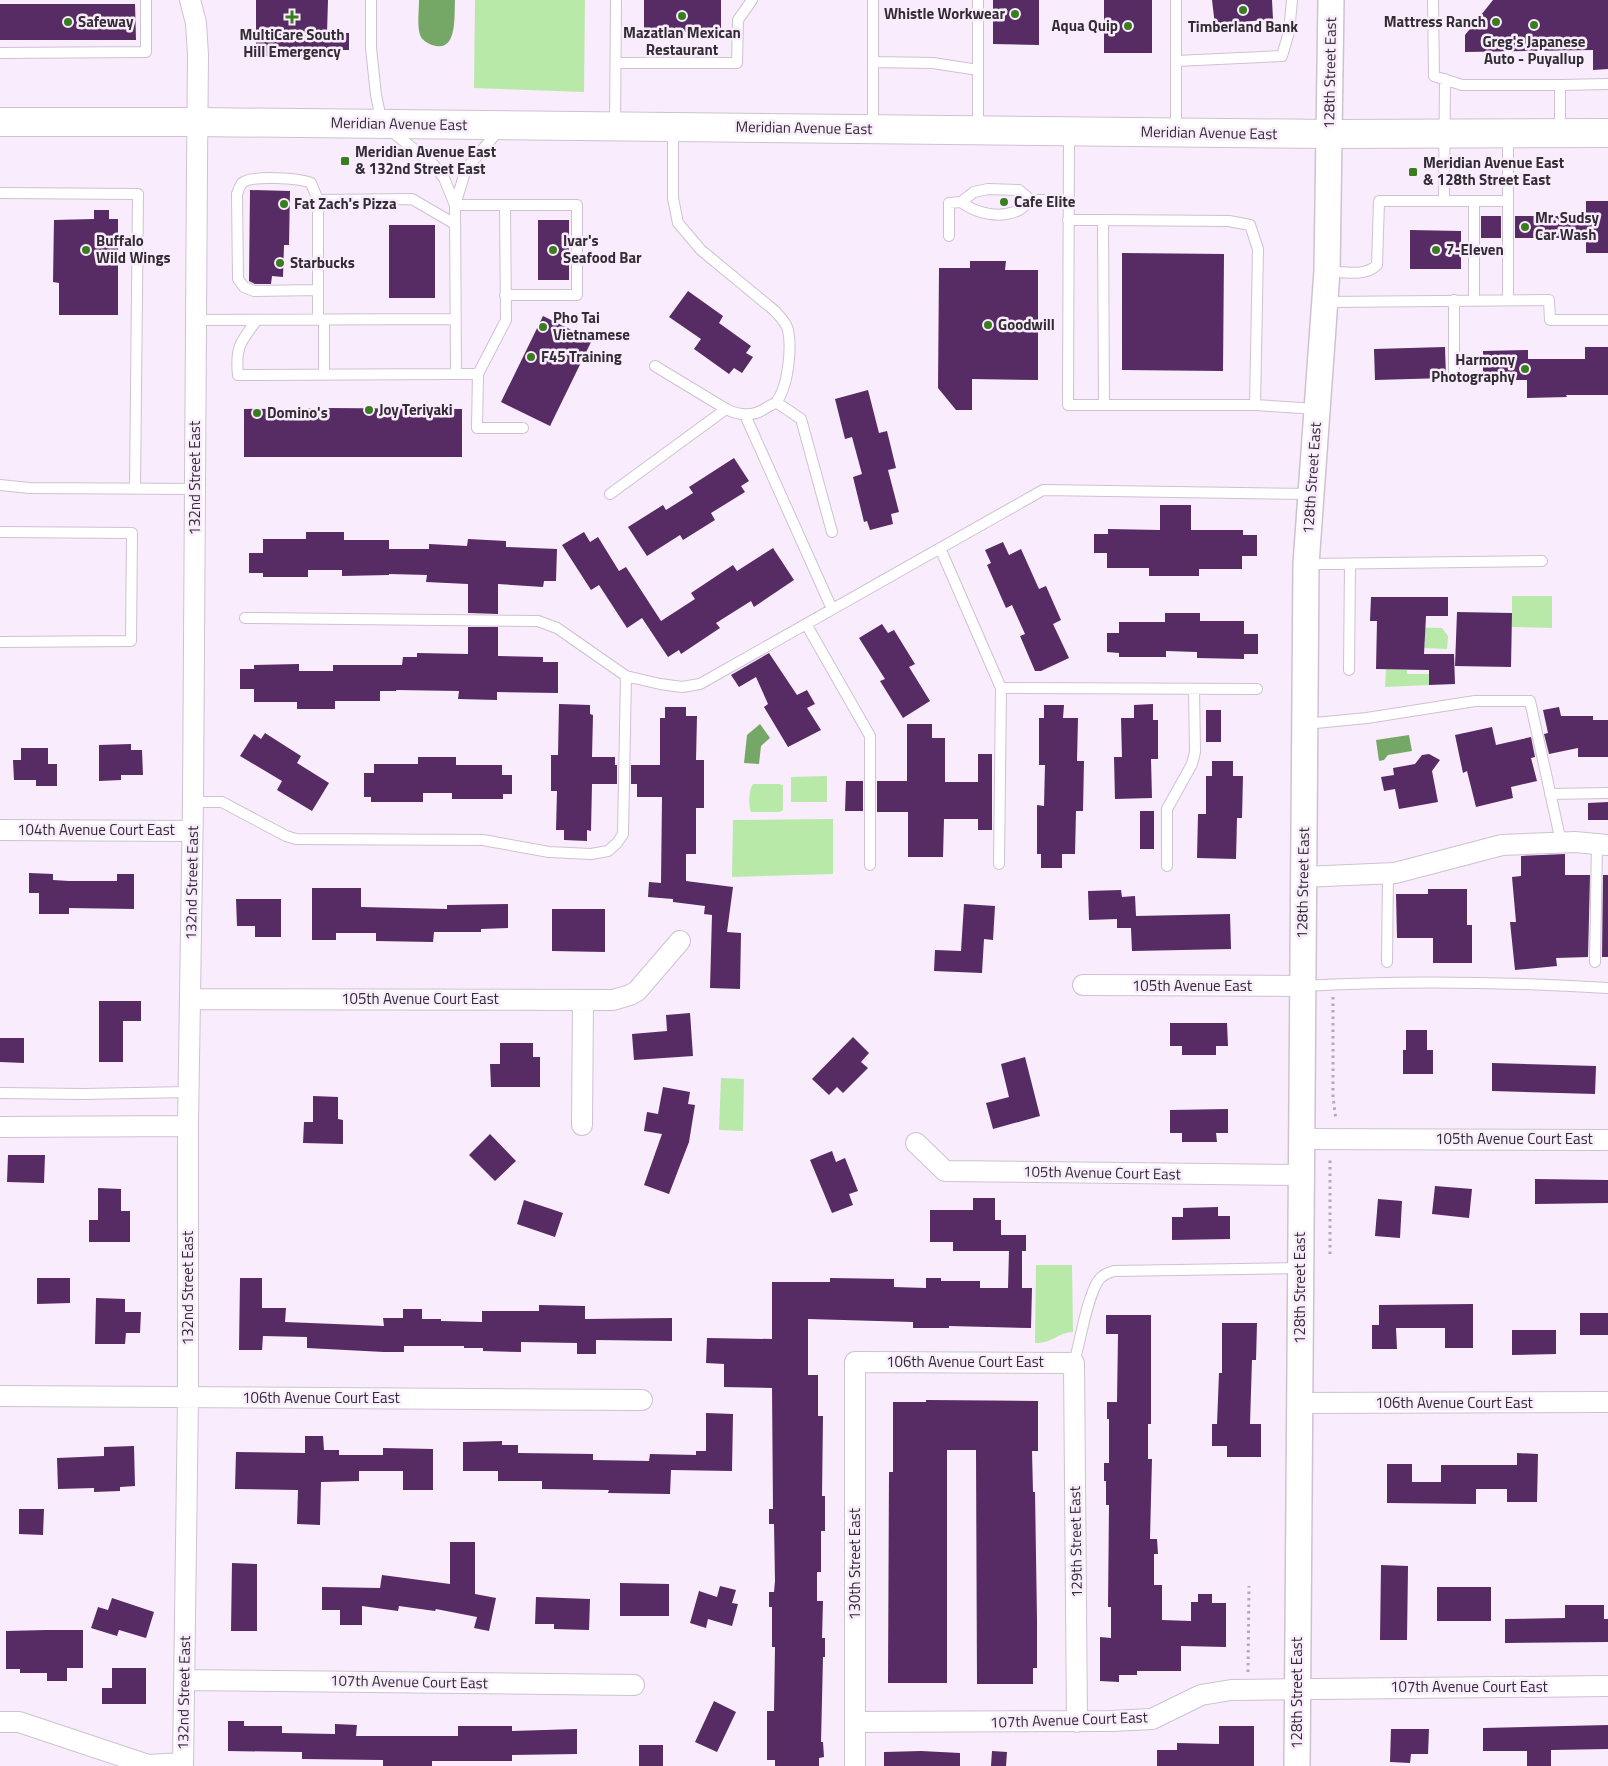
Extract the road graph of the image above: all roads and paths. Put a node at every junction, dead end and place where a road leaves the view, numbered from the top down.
1 (146, 0) edge
2 (190, 0) edge
3 (372, 0) edge
4 (616, 0) edge
5 (752, 0) edge
6 (874, 0) edge
7 (978, 0) edge
8 (1176, 0) edge
9 (1292, 0) edge
10 (1331, 0) edge
11 (1433, 0) edge
12 (0, 53) edge
13 (1176, 61) junction
14 (616, 62) junction
15 (874, 62) junction
16 (978, 70) junction
17 (1445, 79) junction
18 (1608, 84) edge
19 (1560, 85) junction
20 (8, 119) edge
21 (197, 122) junction
22 (382, 124) junction
23 (502, 125) junction
24 (615, 126) junction
25 (673, 127) junction
26 (874, 129) junction
27 (978, 130) junction
28 (1069, 131) junction
29 (1176, 132) junction
30 (1445, 133) junction
31 (1508, 133) junction
32 (1560, 133) junction
33 (1608, 133) edge
34 (1329, 134) junction
35 (0, 193) edge
36 (318, 200) junction
37 (1031, 200) junction
38 (1069, 200) junction
39 (1444, 201) junction
40 (1474, 201) junction
41 (1508, 201) junction
42 (961, 202) junction
43 (455, 205) junction
44 (505, 205) junction
45 (1068, 220) junction
46 (1103, 220) junction
47 (455, 224) junction
48 (949, 236) dead end
49 (1327, 271) junction
50 (318, 290) junction
51 (505, 295) junction
52 (1454, 300) junction
53 (1474, 300) junction
54 (1508, 300) junction
55 (1325, 302) junction
56 (455, 319) junction
57 (196, 320) junction
58 (257, 320) junction
59 (321, 320) junction
60 (1608, 320) edge
61 (655, 366) dead end
62 (324, 374) junction
63 (456, 374) junction
64 (478, 374) junction
65 (1454, 377) dead end
66 (776, 402) junction
67 (1255, 404) junction
68 (1104, 405) junction
69 (726, 409) junction
70 (1317, 409) junction
71 (745, 415) junction
72 (522, 428) dead end
73 (0, 485) edge
74 (135, 488) junction
75 (195, 489) junction
76 (0, 490) edge
77 (610, 494) dead end
78 (1311, 494) junction
79 (0, 532) edge
80 (832, 532) dead end
81 (940, 548) junction
82 (1542, 561) dead end
83 (1306, 564) junction
84 (1350, 564) junction
85 (832, 609) junction
86 (245, 618) dead end
87 (806, 624) junction
88 (0, 642) edge
89 (1349, 670) dead end
90 (626, 676) junction
91 (1001, 688) junction
92 (1194, 689) junction
93 (1258, 689) dead end
94 (1304, 724) junction
95 (1608, 793) edge
96 (1550, 794) junction
97 (193, 802) junction
98 (0, 830) edge
99 (192, 830) junction
100 (1561, 842) junction
101 (1602, 844) edge
102 (999, 864) dead end
103 (870, 866) dead end
104 (1167, 866) dead end
105 (1388, 873) junction
106 (1303, 877) junction
107 (680, 941) dead end
108 (1387, 962) dead end
109 (1595, 962) dead end
110 (1083, 985) dead end
111 (1302, 986) junction
112 (1608, 988) edge
113 (1333, 994) dead end
114 (191, 998) junction
115 (582, 1000) junction
116 (189, 1092) junction
117 (0, 1093) edge
118 (582, 1124) dead end
119 (1336, 1124) dead end
120 (188, 1126) junction
121 (0, 1127) edge
122 (1301, 1139) junction
123 (1608, 1140) edge
124 (916, 1143) dead end
125 (1330, 1150) dead end
126 (1301, 1175) junction
127 (1330, 1254) dead end
128 (1300, 1268) junction
129 (855, 1362) joint
130 (1074, 1363) junction
131 (0, 1396) edge
132 (188, 1398) junction
133 (642, 1400) dead end
134 (1608, 1402) edge
135 (1299, 1403) junction
136 (1249, 1586) dead end
137 (184, 1680) junction
138 (634, 1685) dead end
139 (1608, 1686) edge
140 (1296, 1689) junction
141 (1248, 1690) junction
142 (0, 1722) edge
143 (855, 1722) junction
144 (1078, 1722) junction
145 (183, 1765) edge
146 (855, 1766) edge
147 (1297, 1766) edge

1 - 12 lane
2 - 21 street, 132nd Street East
3 - 22 lane
4 - 14 lane
5 - 14 lane
6 - 15 lane
7 - 16 lane
8 - 13 lane
9 - 13 lane
10 - 34 street, 128th Street East
11 - 17 lane
13 - 29 lane
14 - 24 lane
15 - 16 lane
15 - 26 lane
16 - 27 lane
17 - 19 lane
17 - 30 lane
18 - 19 lane
19 - 32 lane
20 - 21 main road, Meridian Avenue East
21 - 22 main road, Meridian Avenue East
21 - 57 street, 132nd Street East
22 - 23 main road, Meridian Avenue East
22 - 43 lane
23 - 24 main road, Meridian Avenue East
23 - 43 lane
24 - 25 main road, Meridian Avenue East
25 - 26 main road, Meridian Avenue East
25 - 66 lane
26 - 27 main road, Meridian Avenue East
27 - 28 main road, Meridian Avenue East
28 - 29 main road, Meridian Avenue East
28 - 38 lane
29 - 34 main road, Meridian Avenue East
30 - 31 main road, Meridian Avenue East
30 - 34 main road, Meridian Avenue East
30 - 39 lane
31 - 32 main road, Meridian Avenue East
31 - 41 lane
32 - 33 main road, Meridian Avenue East
34 - 49 street, 128th Street East
35 - 74 lane
36 - 47 lane
36 - 50 lane
36 - 50 lane
37 - 38 lane
37 - 42 lane
37 - 42 lane
38 - 45 lane
39 - 40 lane
39 - 49 lane
40 - 41 lane
40 - 53 lane
41 - 54 lane
42 - 48 lane
43 - 44 lane
43 - 47 lane
44 - 51 lane
44 - 51 lane
45 - 46 lane
45 - 68 lane
46 - 67 lane
46 - 68 lane
47 - 56 lane
49 - 55 street, 128th Street East
50 - 59 lane
51 - 64 lane
52 - 53 lane
52 - 55 lane
52 - 65 lane
53 - 54 lane
54 - 60 lane
55 - 70 street, 128th Street East
56 - 59 lane
56 - 63 lane
57 - 58 lane
57 - 75 street, 132nd Street East
58 - 59 lane
58 - 62 lane
59 - 62 lane
61 - 69 lane
62 - 63 lane
63 - 64 lane
64 - 72 lane
66 - 71 lane
66 - 80 lane
67 - 68 lane
67 - 70 lane
69 - 71 lane
69 - 77 lane
70 - 78 street, 128th Street East
71 - 85 lane
73 - 74 lane
73 - 76 lane
74 - 75 lane
75 - 97 street, 132nd Street East
78 - 81 lane
78 - 83 street, 128th Street East
79 - 88 lane
81 - 85 lane
81 - 91 lane
82 - 84 lane
83 - 84 lane
83 - 94 street, 128th Street East
84 - 89 lane
85 - 87 lane
86 - 90 lane
87 - 90 lane
87 - 103 lane
90 - 97 lane
91 - 92 lane
91 - 102 lane
92 - 93 lane
92 - 104 lane
94 - 96 lane
94 - 106 street, 128th Street East
95 - 96 lane
96 - 100 lane
97 - 99 street, 132nd Street East
98 - 99 street, 104th Avenue Court East
99 - 114 street, 132nd Street East
100 - 101 street
100 - 105 street
101 - 109 lane
105 - 106 street
105 - 108 lane
106 - 111 street, 128th Street East
107 - 115 street, 105th Avenue Court East
110 - 111 street, 105th Avenue East
111 - 112 lane
111 - 122 street, 128th Street East
113 - 119 path
114 - 115 street, 105th Avenue Court East
114 - 116 street, 132nd Street East
115 - 118 street
116 - 117 lane
116 - 120 street, 132nd Street East
120 - 121 street
120 - 132 street, 132nd Street East
122 - 123 street, 105th Avenue Court East
122 - 126 street, 128th Street East
124 - 126 street, 105th Avenue Court East
125 - 127 path
126 - 128 street, 128th Street East
128 - 130 lane
128 - 135 street, 128th Street East
129 - 130 street, 106th Avenue Court East
129 - 143 street, 130th Street East
130 - 144 street, 129th Street East
131 - 132 street, 106th Avenue Court East
132 - 133 street, 106th Avenue Court East
132 - 137 street, 132nd Street East
134 - 135 street, 106th Avenue Court East
135 - 140 street, 128th Street East
136 - 141 path
137 - 138 street, 107th Avenue Court East
137 - 145 street, 132nd Street East
139 - 140 street, 107th Avenue Court East
140 - 141 street, 107th Avenue Court East
140 - 147 street, 128th Street East
141 - 144 street, 107th Avenue Court East
142 - 145 street
143 - 144 street, 107th Avenue Court East
143 - 146 street, 130th Street East

